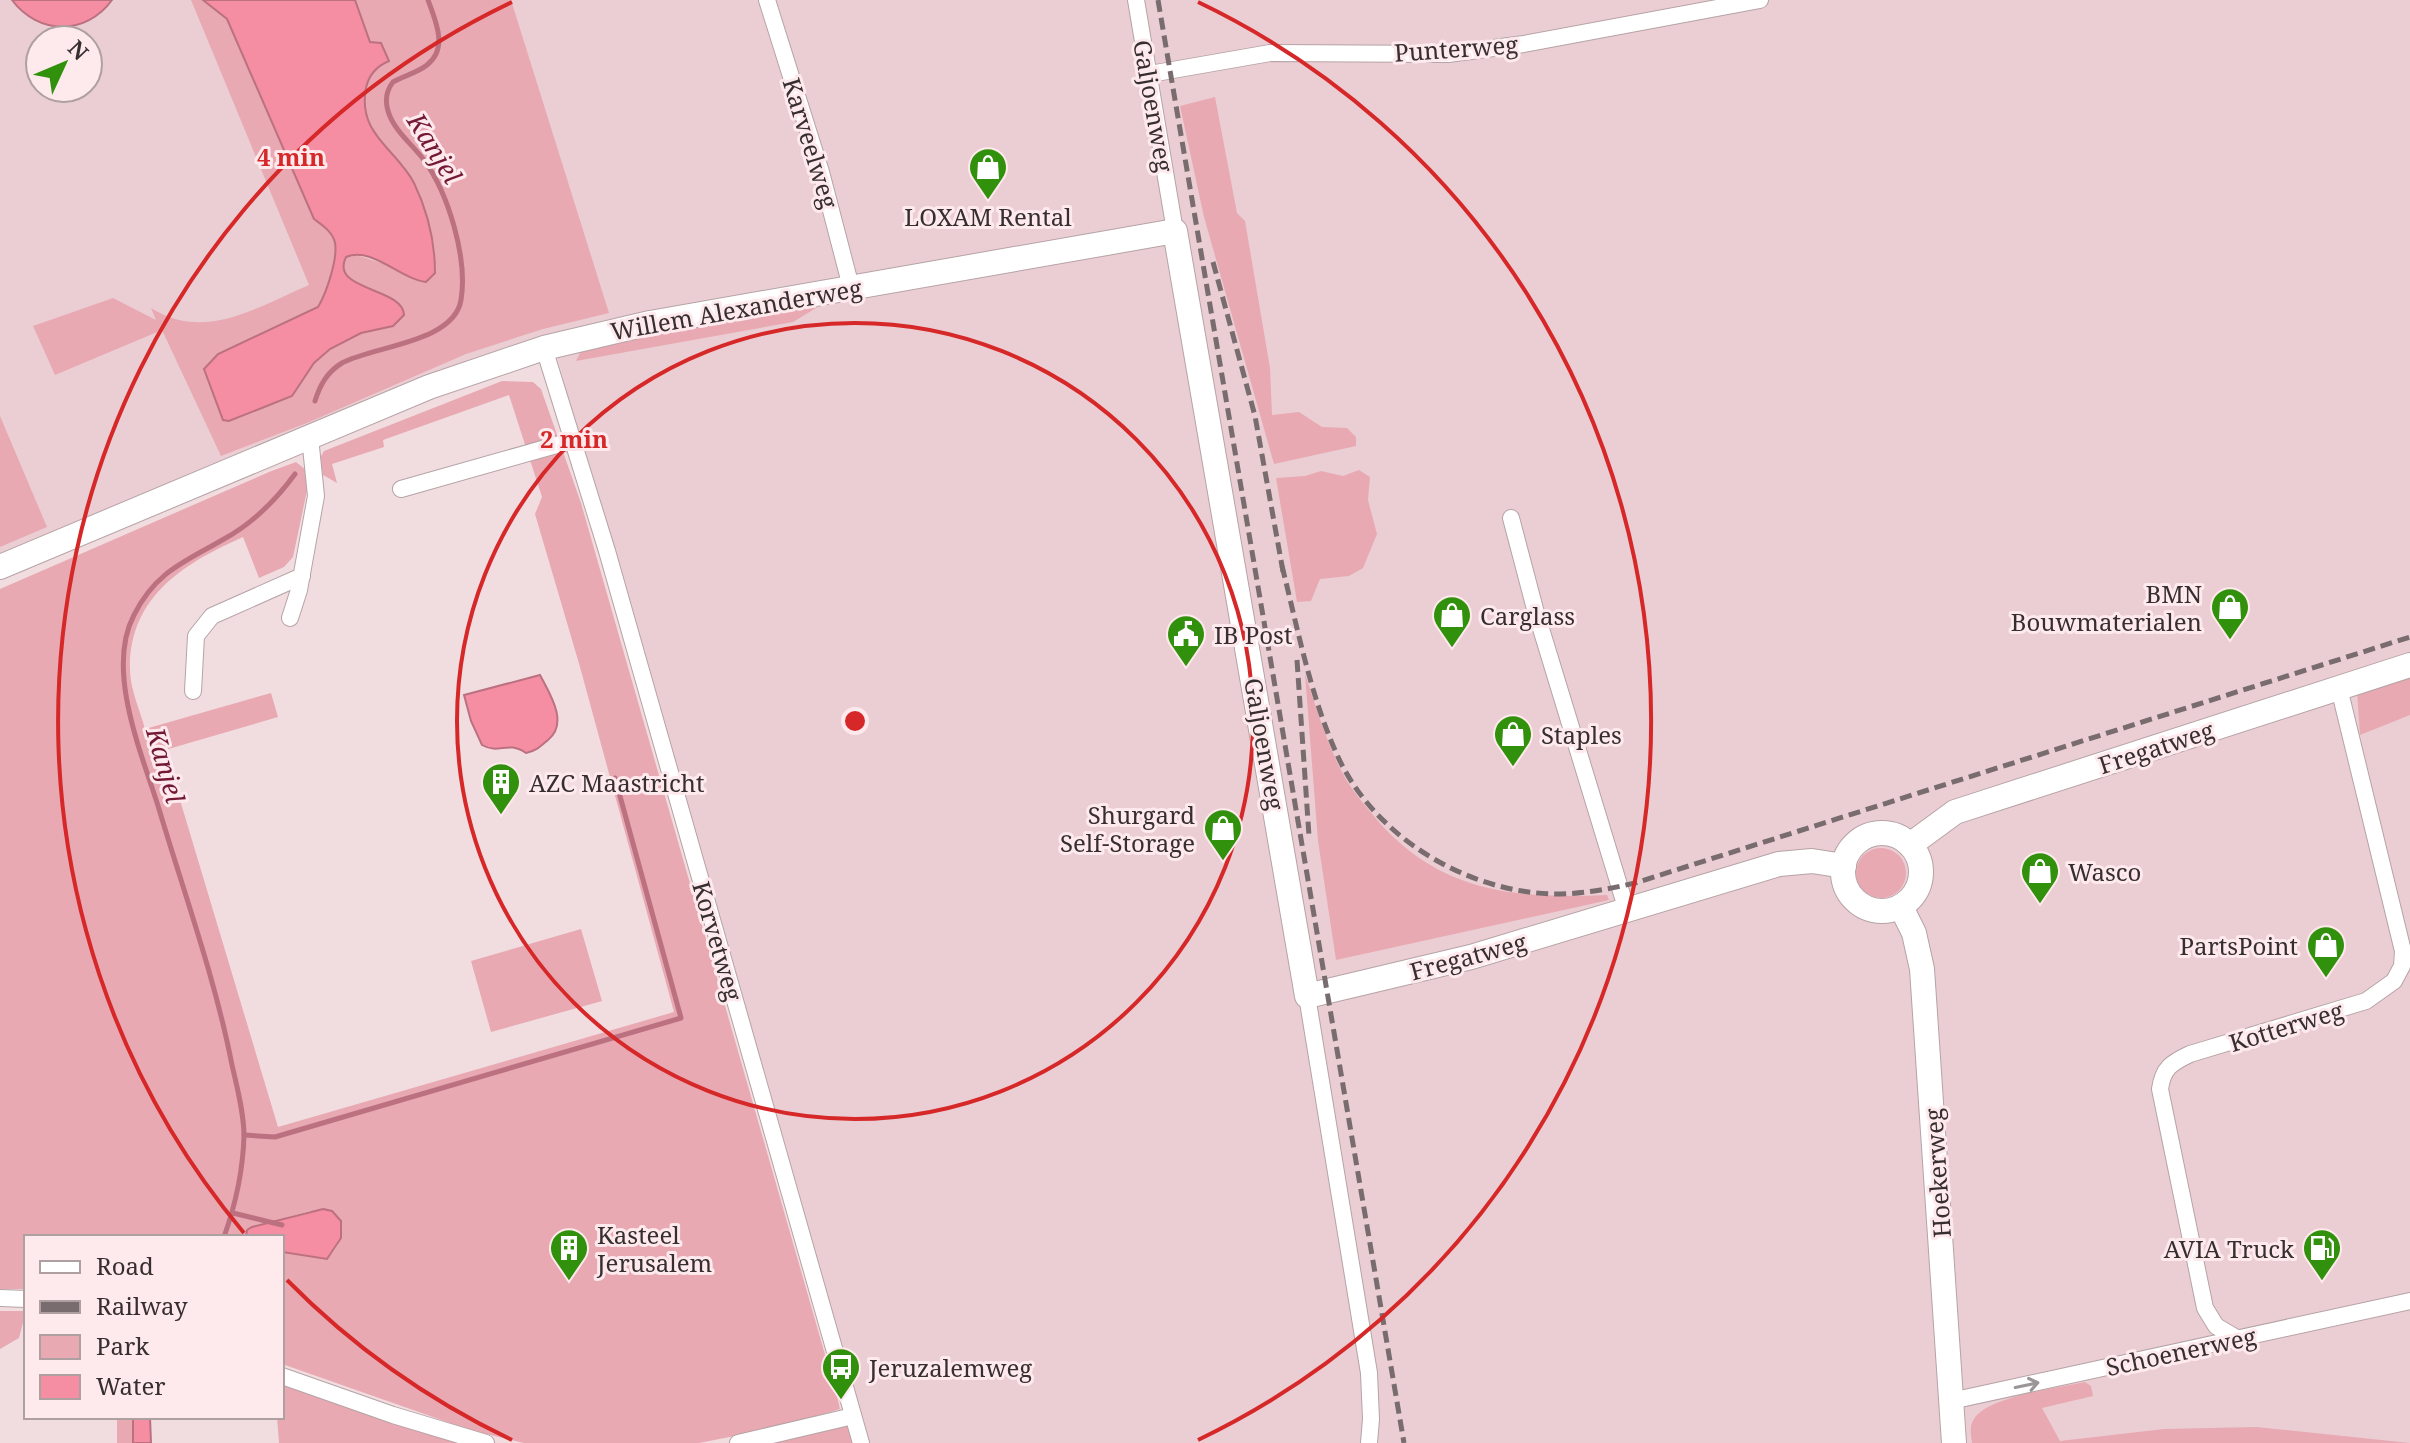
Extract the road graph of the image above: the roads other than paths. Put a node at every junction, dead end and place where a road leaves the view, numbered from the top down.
1 (767, 0) edge
2 (1136, 0) edge
3 (1760, 0) edge
4 (1150, 74) junction
5 (1175, 231) junction
6 (851, 287) junction
7 (544, 348) junction
8 (310, 437) junction
9 (574, 440) junction
10 (401, 489) dead end
11 (1511, 518) dead end
12 (0, 567) edge
13 (302, 576) junction
14 (290, 618) dead end
15 (2410, 665) edge
16 (2339, 688) junction
17 (193, 691) dead end
18 (1910, 845) junction
19 (1844, 866) junction
20 (1901, 907) junction
21 (1627, 911) junction
22 (1307, 996) junction
23 (0, 1298) edge
24 (24, 1299) edge
25 (2410, 1301) edge
26 (2238, 1339) junction
27 (284, 1377) edge
28 (1951, 1401) junction
29 (853, 1416) junction
30 (486, 1443) edge
31 (738, 1443) edge
32 (861, 1443) edge
33 (1369, 1443) edge
34 (1954, 1443) edge

1 - 6 street, Karveelweg
2 - 4 street, Galjoenweg
3 - 4 street, Punterweg
4 - 5 street, Galjoenweg
5 - 6 street, Willem Alexanderweg
5 - 22 street, Galjoenweg
6 - 7 street, Willem Alexanderweg
7 - 8 street, Willem Alexanderweg
7 - 9 street, Korvetweg
8 - 12 street, Willem Alexanderweg
8 - 13 street
9 - 10 street
9 - 29 street, Korvetweg
11 - 21 street
13 - 14 street
13 - 17 street
15 - 16 street, Fregatweg
16 - 18 street, Fregatweg
16 - 26 street, Kotterweg
18 - 19 street
18 - 20 street
19 - 20 street
19 - 21 street, Fregatweg
20 - 28 street, Hoekerweg
21 - 22 street, Fregatweg
22 - 33 street, Galjoenweg
23 - 24 street
25 - 26 street, Schoenerweg
28 -> 26 street, Schoenerweg
27 - 30 street
28 - 34 street, Hoekerweg
29 - 31 street
29 - 32 street, Korvetweg

